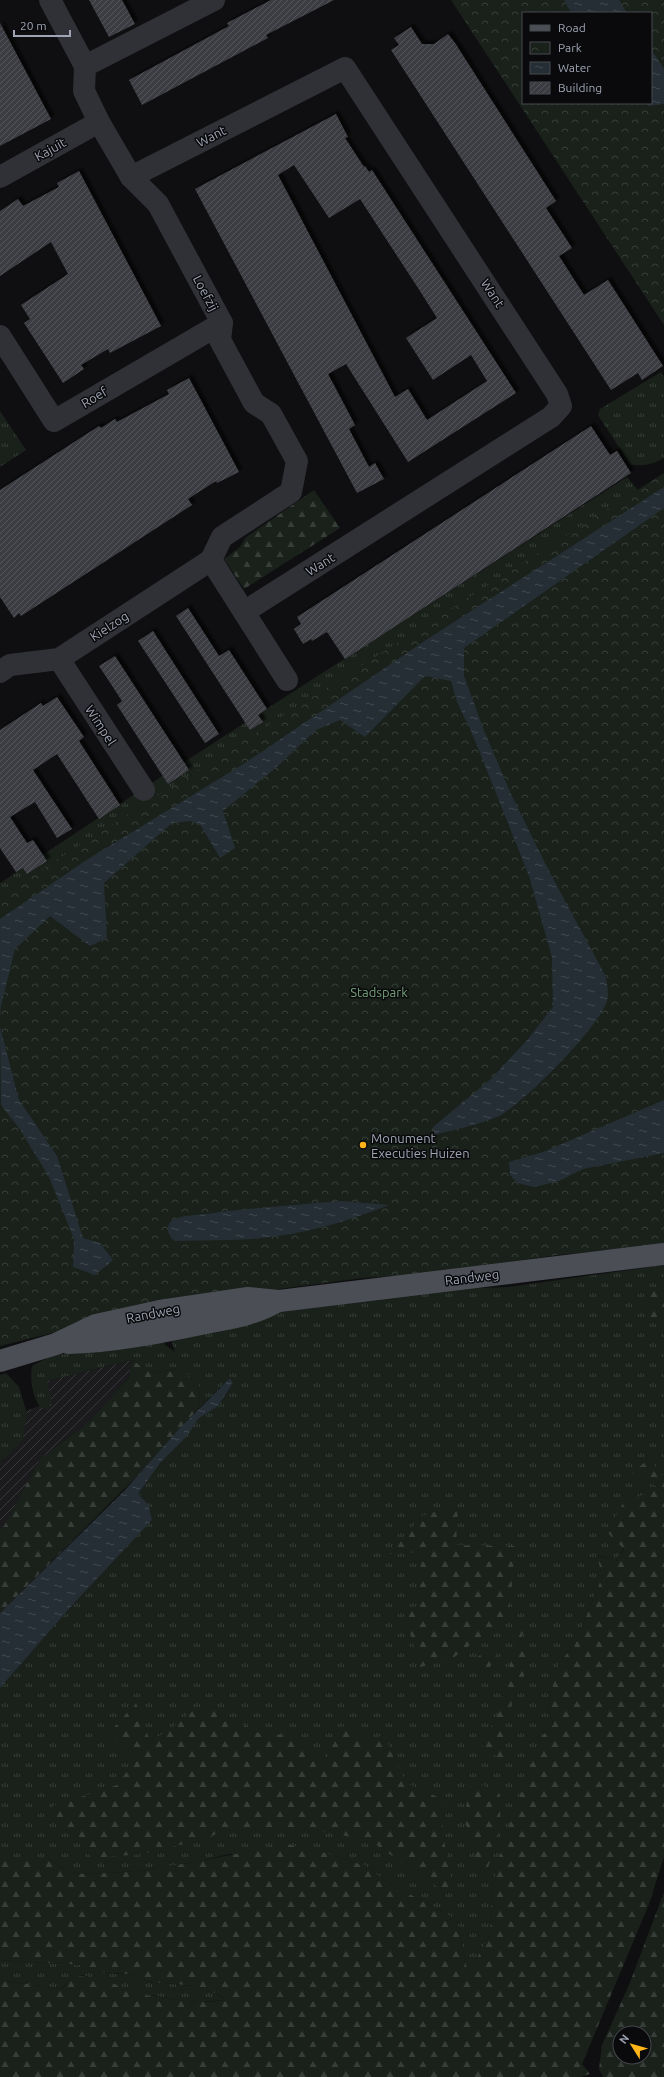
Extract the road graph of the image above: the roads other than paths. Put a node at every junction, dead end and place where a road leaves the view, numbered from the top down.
1 (50, 0) edge
2 (214, 0) edge
3 (85, 66) junction
4 (99, 122) junction
5 (0, 177) edge
6 (131, 177) junction
7 (222, 323) junction
8 (0, 336) edge
9 (211, 560) junction
10 (244, 612) junction
11 (59, 659) junction
12 (0, 672) edge
13 (287, 680) dead end
14 (144, 790) dead end
15 (664, 1254) edge
16 (0, 1361) edge

1 - 3 street
2 - 3 street
3 - 4 street, Loefzij
4 - 5 street, Kajuit
4 - 6 street, Loefzij
6 - 7 street, Loefzij
6 - 10 street, Want
7 - 8 street, Roef
7 - 9 street, Loefzij
9 - 10 street
9 - 11 street, Kielzog
10 - 13 street
11 - 12 street, Kielzog
11 - 14 street, Wimpel
15 - 16 main road, Randweg

